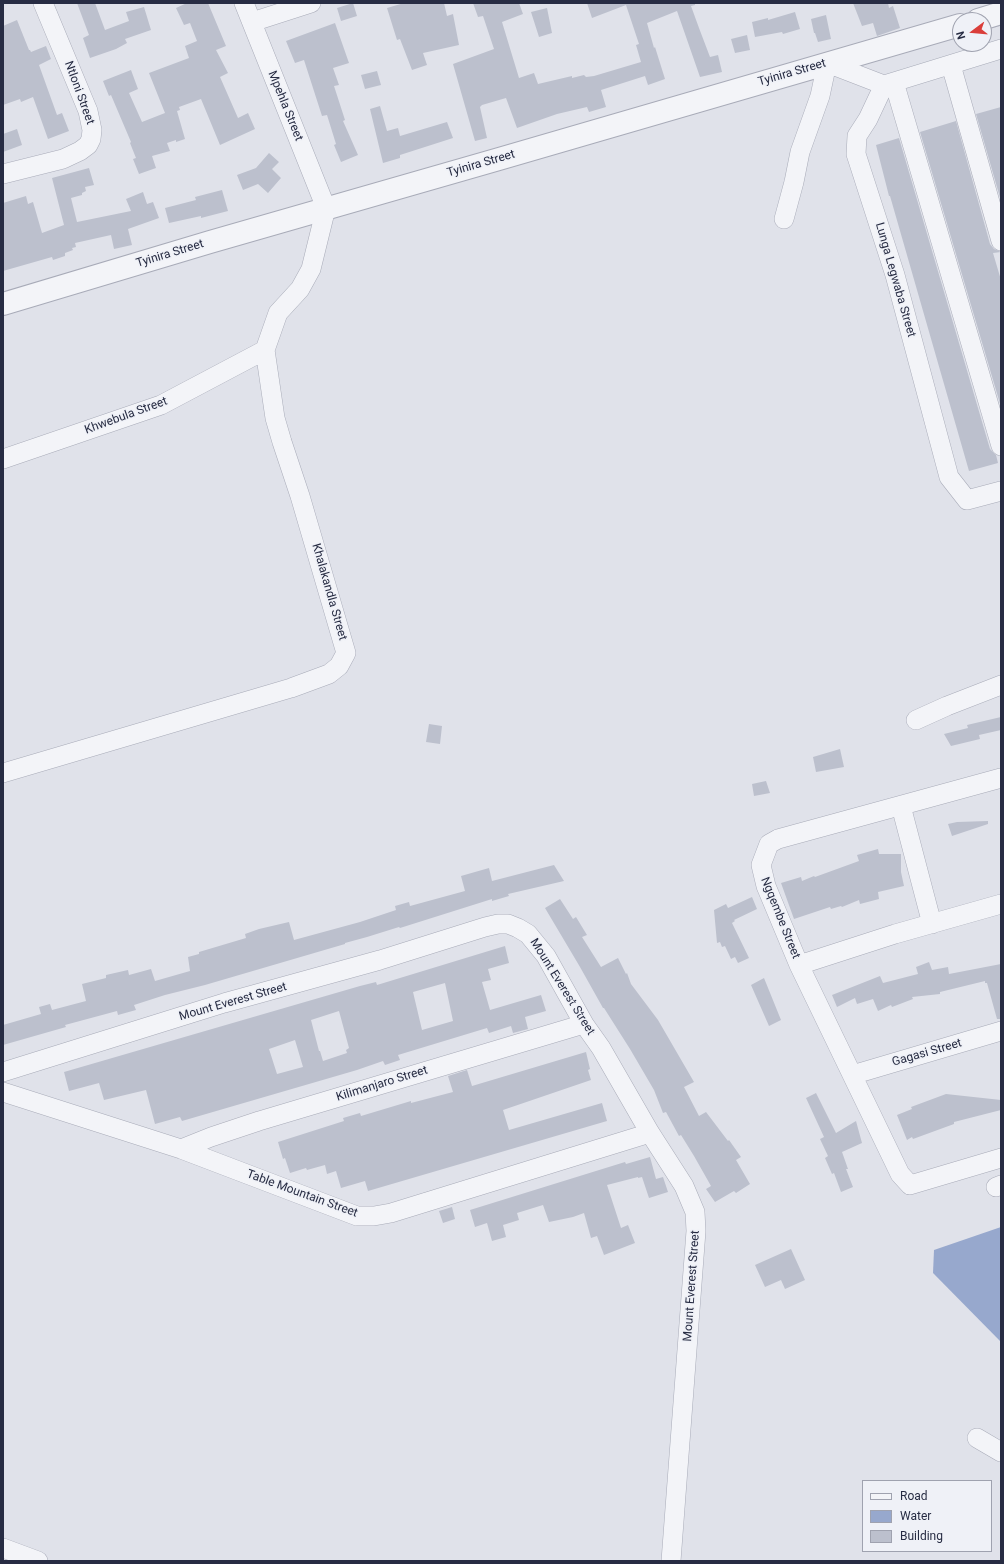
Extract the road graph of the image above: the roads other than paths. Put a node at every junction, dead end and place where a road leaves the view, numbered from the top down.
1 (43, 3) edge
2 (244, 3) edge
3 (311, 3) edge
4 (252, 22) junction
5 (952, 27) edge
6 (1000, 53) edge
7 (827, 63) junction
8 (951, 65) junction
9 (889, 84) junction
10 (3, 174) edge
11 (326, 208) junction
12 (784, 219) dead end
13 (1001, 241) edge
14 (3, 304) edge
15 (265, 350) junction
16 (1001, 446) edge
17 (3, 459) edge
18 (1001, 491) edge
19 (1001, 685) edge
20 (916, 720) dead end
21 (3, 773) edge
22 (1001, 778) edge
23 (901, 806) junction
24 (1001, 904) edge
25 (932, 924) junction
26 (799, 965) junction
27 (584, 1024) junction
28 (1001, 1031) edge
29 (3, 1072) edge
30 (852, 1074) junction
31 (3, 1092) edge
32 (650, 1133) junction
33 (181, 1149) junction
34 (1001, 1158) edge
35 (977, 1438) dead end
36 (1001, 1452) edge
37 (3, 1548) edge
38 (27, 1559) edge
39 (671, 1561) edge

1 - 10 street, Ntloni Street
2 - 4 street, Mpehla Street
3 - 4 street
4 - 11 street, Mpehla Street
5 - 7 street, Tyinira Street
6 - 8 street
7 - 9 street
7 - 11 street, Tyinira Street
7 - 12 street
8 - 9 street
8 - 13 street
9 - 16 street
9 - 18 street, Lunga Legwaba Street
11 - 14 street, Tyinira Street
11 - 15 street, Khalakandla Street
15 - 17 street, Khwebula Street
15 - 21 street, Khalakandla Street
19 - 20 street
22 - 23 street, Ngqembe Street
23 - 25 street
23 - 26 street, Ngqembe Street
24 - 25 street
25 - 26 street
26 - 30 street, Ngqembe Street
27 - 29 street, Mount Everest Street
27 - 32 street, Mount Everest Street
27 - 33 street, Kilimanjaro Street
28 - 30 street, Gagasi Street
30 - 34 street, Ngqembe Street
31 - 33 street, Table Mountain Street
32 - 33 street, Table Mountain Street
32 - 39 street, Mount Everest Street
35 - 36 street
37 - 38 street

